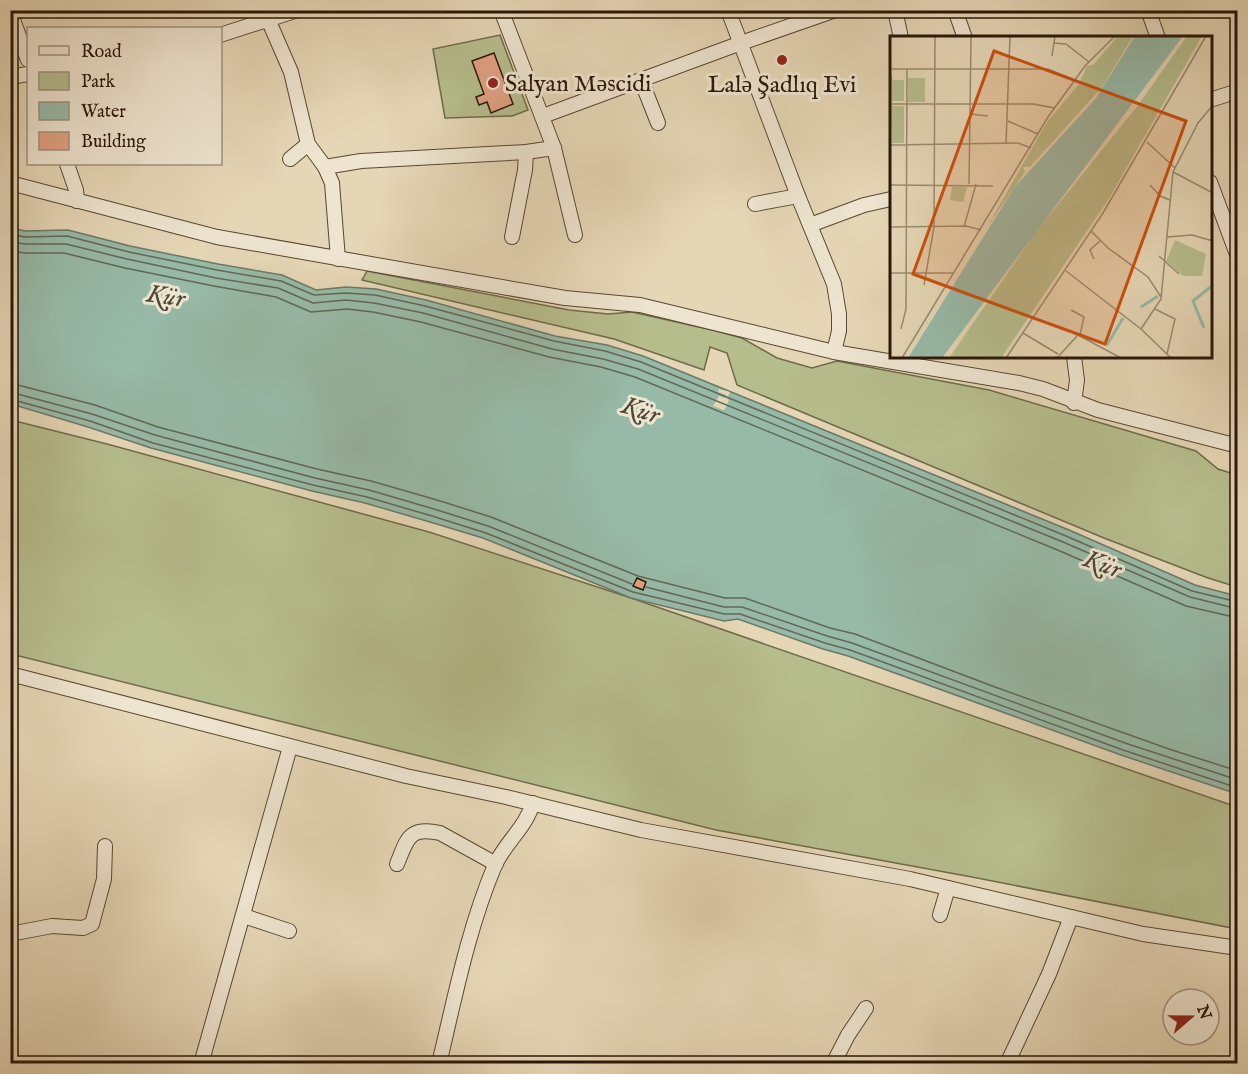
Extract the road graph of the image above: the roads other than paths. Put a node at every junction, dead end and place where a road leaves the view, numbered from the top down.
1 (297, 10) edge
2 (501, 10) edge
3 (728, 10) edge
4 (836, 10) edge
5 (895, 10) edge
6 (955, 10) edge
7 (1148, 10) edge
8 (10, 12) edge
9 (267, 16) edge
10 (222, 34) edge
11 (901, 36) edge
12 (964, 36) edge
13 (1157, 36) edge
14 (741, 43) junction
15 (27, 57) edge
16 (27, 74) edge
17 (10, 77) edge
18 (641, 80) junction
19 (1238, 91) edge
20 (1212, 99) edge
21 (543, 116) junction
22 (658, 123) dead end
23 (308, 144) junction
24 (554, 148) junction
25 (526, 152) junction
26 (290, 159) dead end
27 (67, 165) edge
28 (325, 167) junction
29 (10, 183) edge
30 (1212, 187) edge
31 (798, 196) junction
32 (890, 199) edge
33 (77, 201) junction
34 (755, 204) dead end
35 (810, 225) junction
36 (575, 235) dead end
37 (512, 237) dead end
38 (1238, 257) edge
39 (338, 259) junction
40 (834, 352) junction
41 (1074, 358) edge
42 (915, 361) edge
43 (1074, 403) junction
44 (1238, 446) edge
45 (10, 674) edge
46 (290, 747) junction
47 (533, 803) junction
48 (105, 846) dead end
49 (397, 864) dead end
50 (496, 864) junction
51 (948, 888) junction
52 (940, 915) dead end
53 (244, 916) junction
54 (1071, 917) junction
55 (289, 931) dead end
56 (10, 934) edge
57 (1238, 948) edge
58 (866, 1008) dead end
59 (201, 1064) edge
60 (439, 1064) edge
61 (833, 1064) edge
62 (1007, 1064) edge

1 - 9 street
2 - 21 street
3 - 14 street
4 - 14 street
5 - 11 street
6 - 12 street
7 - 13 street
8 - 15 street
9 - 10 street
9 - 23 street
14 - 18 street
14 - 31 street
16 - 17 street
18 - 21 street
18 - 22 street
19 - 20 street
21 - 24 street
23 - 26 street
23 - 28 street
24 - 25 street
24 - 36 street
25 - 28 street
25 - 37 street
27 - 33 street
28 - 39 street
29 - 33 street
30 - 38 street
31 - 34 street
31 - 35 street
32 - 35 street
33 - 39 street
35 - 40 street
39 - 40 street
40 - 42 street
41 - 43 street
42 - 43 street
43 - 44 street
45 - 46 street
46 - 47 street
46 - 53 street
47 - 50 street
47 - 51 street
48 - 56 street
49 - 50 street
50 - 60 street
51 - 52 street
51 - 54 street
53 - 55 street
53 - 59 street
54 - 57 street
54 - 62 street
58 - 61 street

